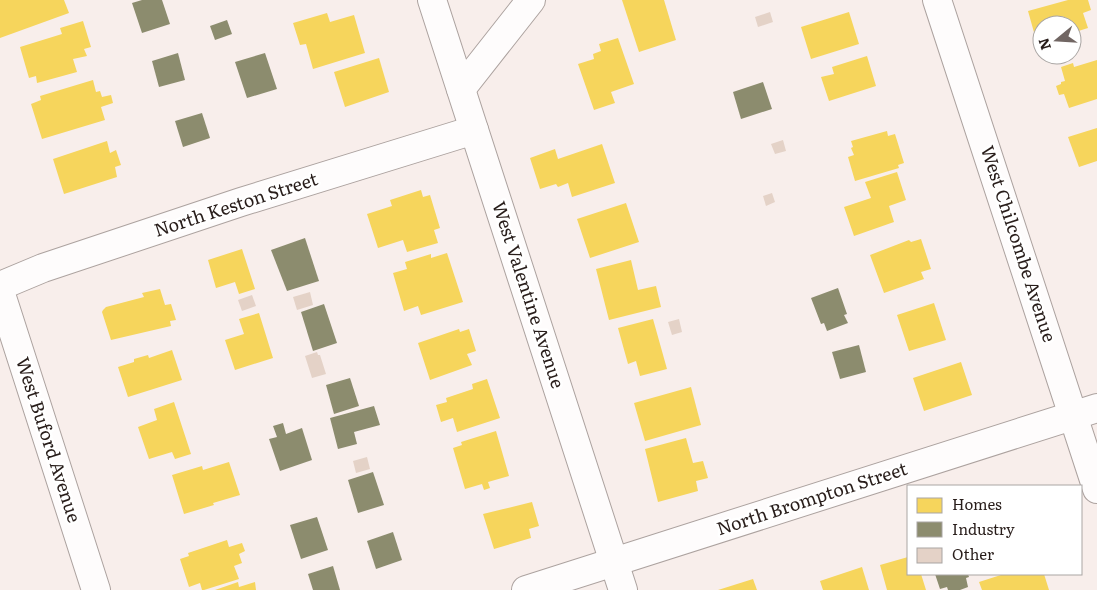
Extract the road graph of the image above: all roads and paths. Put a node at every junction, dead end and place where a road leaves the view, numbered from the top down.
1 (432, 0) edge
2 (531, 0) edge
3 (937, 0) edge
4 (461, 90) junction
5 (474, 130) junction
6 (0, 286) edge
7 (0, 291) edge
8 (1085, 411) edge
9 (1097, 489) edge
10 (614, 562) junction
11 (96, 590) edge
12 (526, 590) edge
13 (623, 590) edge

1 - 4 street, West Valentine Avenue
2 - 4 street
3 - 8 street, West Chilcombe Avenue
4 - 5 street, West Valentine Avenue
5 - 6 street, North Keston Street
5 - 10 street, West Valentine Avenue
7 - 11 street, West Buford Avenue
8 - 9 street, West Chilcombe Avenue
8 - 10 street, North Brompton Street
10 - 12 street, North Brompton Street
10 - 13 street, West Valentine Avenue

